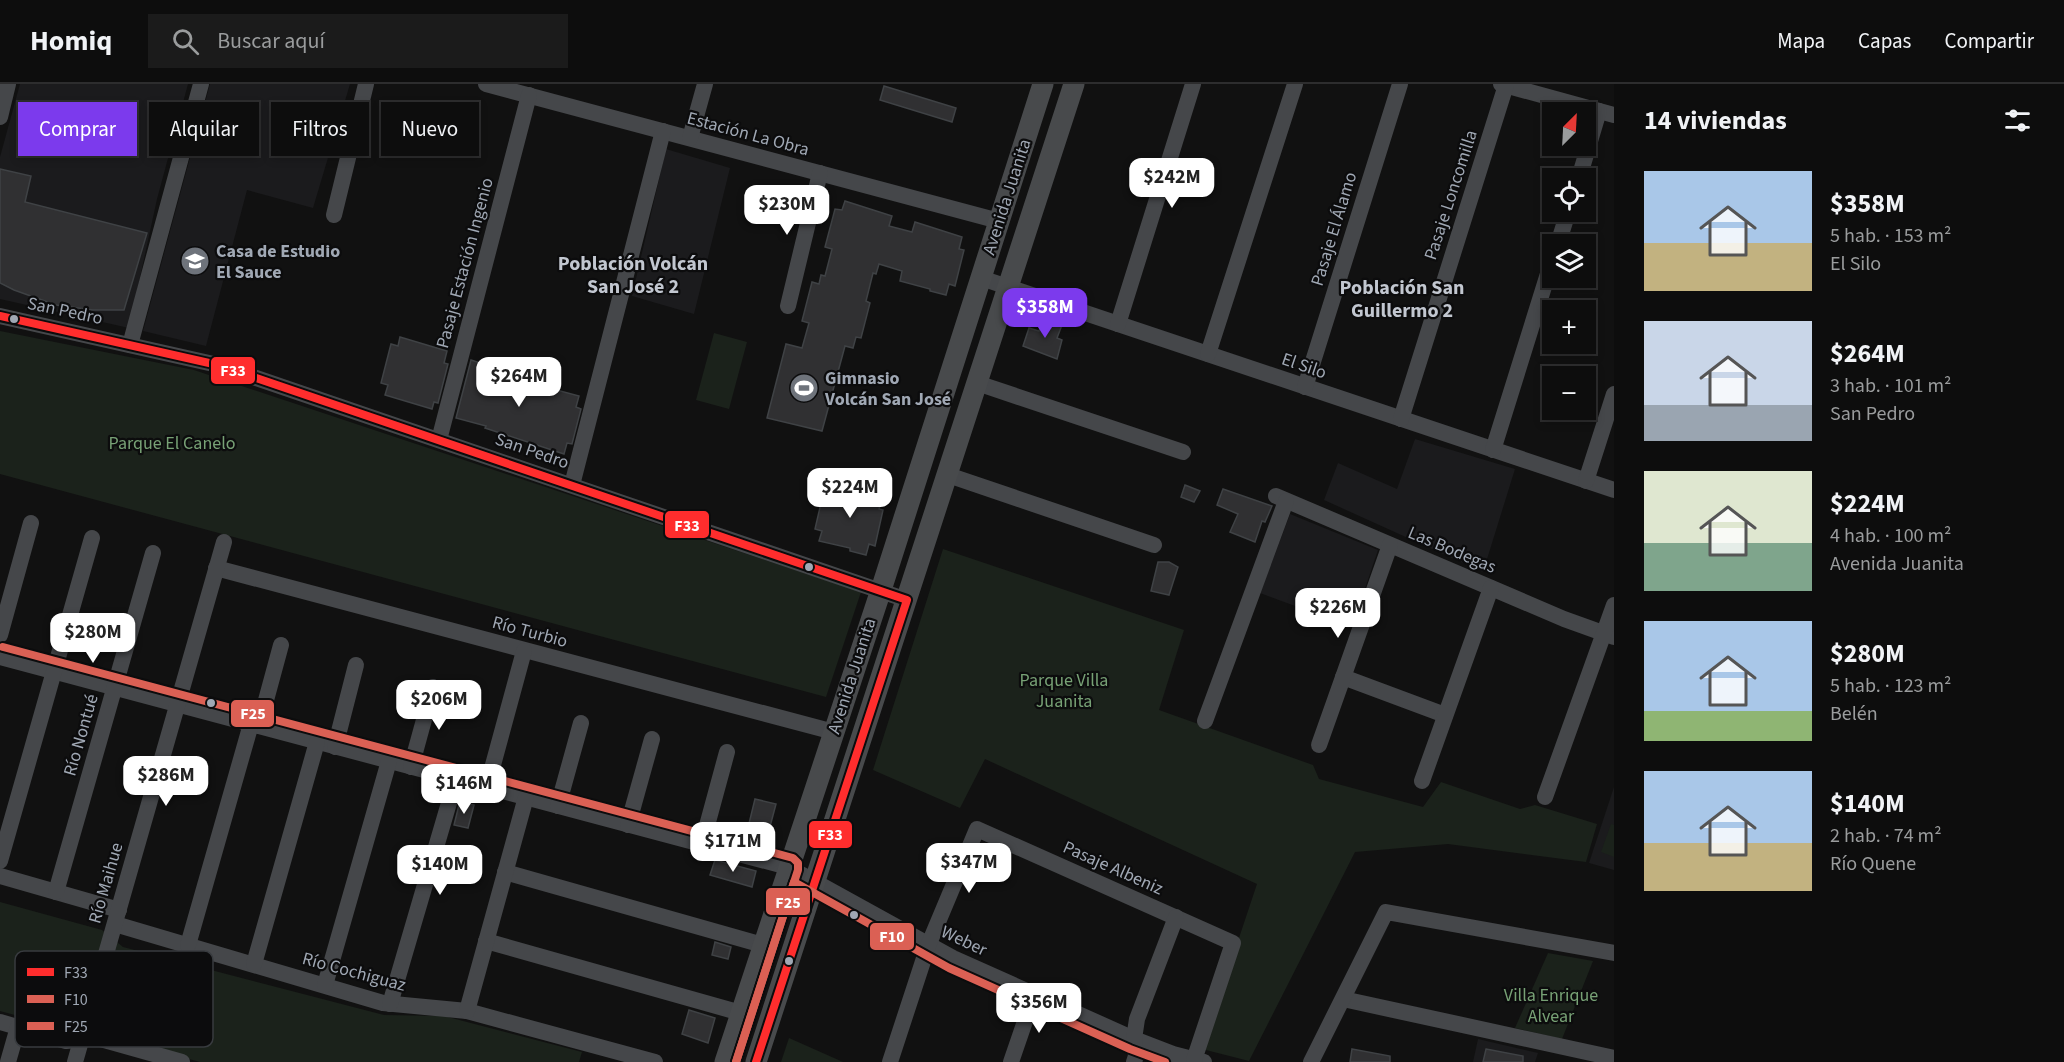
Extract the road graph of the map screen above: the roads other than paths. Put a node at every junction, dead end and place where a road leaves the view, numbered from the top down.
1 (8, 84) edge
2 (201, 84) edge
3 (366, 84) edge
4 (486, 84) edge
5 (553, 84) edge
6 (705, 84) edge
7 (1043, 84) edge
8 (1074, 84) edge
9 (1193, 84) edge
10 (1295, 84) edge
11 (1400, 84) edge
12 (1503, 85) edge
13 (529, 95) junction
14 (549, 101) junction
15 (1, 112) edge
16 (1607, 113) edge
17 (663, 131) junction
18 (690, 138) junction
19 (1583, 168) edge
20 (820, 173) junction
21 (334, 215) dead end
22 (999, 221) junction
23 (981, 278) junction
24 (1008, 287) junction
25 (1544, 288) edge
26 (788, 306) dead end
27 (0, 316) edge
28 (1118, 324) junction
29 (130, 345) junction
30 (1208, 354) junction
31 (977, 383) junction
32 (1305, 387) junction
33 (1614, 394) edge
34 (1401, 419) junction
35 (439, 440) junction
36 (1493, 450) junction
37 (1183, 452) dead end
38 (948, 475) junction
39 (1586, 481) junction
40 (572, 485) junction
41 (1614, 490) edge
42 (31, 523) dead end
43 (92, 538) dead end
44 (224, 542) dead end
45 (1390, 545) junction
46 (1154, 546) dead end
47 (153, 553) dead end
48 (216, 568) junction
49 (1491, 588) junction
50 (881, 590) junction
51 (907, 600) junction
52 (1614, 605) edge
53 (0, 635) edge
54 (1609, 636) edge
55 (281, 645) dead end
56 (524, 651) junction
57 (0, 657) edge
58 (356, 665) dead end
59 (54, 672) junction
60 (1343, 677) junction
61 (433, 687) dead end
62 (114, 688) junction
63 (177, 705) junction
64 (1445, 715) junction
65 (1205, 721) dead end
66 (581, 723) dead end
67 (255, 725) junction
68 (834, 732) junction
69 (652, 739) dead end
70 (317, 742) junction
71 (1319, 745) dead end
72 (334, 747) junction
73 (727, 752) dead end
74 (389, 761) junction
75 (411, 767) junction
76 (456, 779) junction
77 (1422, 781) dead end
78 (487, 787) junction
79 (526, 797) junction
80 (1545, 798) dead end
81 (558, 806) junction
82 (628, 825) junction
83 (702, 844) junction
84 (0, 861) edge
85 (788, 867) junction
86 (505, 872) junction
87 (0, 876) edge
88 (815, 883) junction
89 (56, 892) junction
90 (117, 917) junction
91 (1176, 917) junction
92 (486, 941) junction
93 (188, 945) junction
94 (763, 945) junction
95 (928, 946) junction
96 (107, 951) edge
97 (209, 951) edge
98 (213, 952) edge
99 (1614, 953) edge
100 (254, 964) junction
101 (325, 985) junction
102 (1034, 994) junction
103 (1342, 999) junction
104 (390, 1004) junction
105 (467, 1011) junction
106 (741, 1013) junction
107 (0, 1022) edge
108 (15, 1026) edge
109 (15, 1038) edge
110 (1134, 1039) junction
111 (80, 1047) edge
112 (123, 1047) edge
113 (154, 1058) edge
114 (1614, 1058) edge
115 (1199, 1061) edge
116 (8, 1062) edge
117 (75, 1062) edge
118 (182, 1062) edge
119 (655, 1062) edge
120 (725, 1062) edge
121 (756, 1062) edge
122 (890, 1062) edge
123 (1011, 1062) edge
124 (1134, 1062) edge
125 (1311, 1062) edge

1 - 15 street
2 - 29 street
3 - 21 street
4 - 13 street, Estación La Obra
5 - 14 street
6 - 18 street
7 - 22 main road, Avenida Juanita
8 - 24 main road, Avenida Juanita
9 - 28 street
10 - 30 street
11 - 32 street, Pasaje El Álamo
12 - 16 street
12 - 34 street, Pasaje Loncomilla
13 - 14 street, Estación La Obra
13 - 35 street, Pasaje Estación Ingenio
14 - 17 street, Estación La Obra
16 - 19 street
17 - 18 street, Estación La Obra
17 - 40 street
18 - 20 street, Estación La Obra
20 - 22 street, Estación La Obra
20 - 26 street
22 - 23 main road, Avenida Juanita
23 - 24 street, El Silo
23 - 50 main road, Avenida Juanita
24 - 28 street, El Silo
24 - 31 main road, Avenida Juanita
25 - 36 street
27 - 29 street, San Pedro
28 - 30 street, El Silo
29 - 35 street, San Pedro
30 - 32 street, El Silo
31 - 37 street
31 - 38 main road, Avenida Juanita
32 - 34 street, El Silo
33 - 39 street
34 - 36 street, El Silo
35 - 40 street, San Pedro
36 - 39 street, El Silo
38 - 46 street
38 - 51 main road, Avenida Juanita
39 - 41 street, El Silo
40 - 50 street, San Pedro
42 - 53 street
43 - 59 street
44 - 48 street, Río Maihue
45 - 49 street, Las Bodegas
45 - 60 street
45 - 65 street, Las Bodegas
47 - 62 street, Río Nontué
48 - 56 street, Río Turbio
48 - 63 street, Río Maihue
49 - 54 street, Las Bodegas
49 - 64 street
50 - 51 street, San Pedro
50 - 68 main road, Avenida Juanita
51 - 88 main road, Avenida Juanita
52 - 54 street
54 - 80 street
55 - 67 street
56 - 68 street, Río Turbio
56 - 78 street
57 - 59 street, Weber
58 - 72 street
59 - 62 street, Weber
59 - 84 street
60 - 64 street
60 - 71 street
61 - 75 street
62 - 63 street, Weber
62 - 89 street, Río Nontué
63 - 67 street, Weber
63 - 90 street, Río Maihue
64 - 77 street
66 - 81 street
67 - 70 street, Weber
67 - 93 street
68 - 85 main road, Avenida Juanita
69 - 82 street
70 - 72 street, Weber
70 - 100 street
72 - 74 street, Weber
73 - 83 street
74 - 75 street, Weber
74 - 101 street
75 - 76 street, Weber
76 - 78 street, Weber
76 - 104 street
78 - 79 street, Weber
79 - 81 street, Weber
79 - 86 street
81 - 82 street, Weber
82 - 83 street, Weber
83 - 85 street, Weber
85 - 88 street, Weber
85 - 94 main road, Avenida Juanita
86 - 92 street
86 - 94 street
87 - 89 street, Río Cochiguaz
88 - 95 street, Weber
88 - 121 main road, Avenida Juanita
89 - 90 street, Río Cochiguaz
90 - 93 street, Río Cochiguaz
90 - 96 street, Río Maihue
91 - 95 street, Pasaje Albeniz
91 - 110 street
91 - 115 street, Pasaje Albeniz
92 - 105 street
92 - 106 street
93 - 97 street, Río Cochiguaz
94 - 106 main road, Avenida Juanita
95 - 102 street, Weber
95 - 122 street
98 - 100 street, Río Cochiguaz
99 - 103 street
100 - 101 street, Río Cochiguaz
101 - 104 street, Río Cochiguaz
102 - 110 street, Weber
102 - 123 street
103 - 114 street
103 - 125 street
104 - 105 street, Río Cochiguaz
105 - 119 street, Río Cochiguaz
106 - 120 main road, Avenida Juanita
107 - 108 street
109 - 116 street
110 - 115 street, Weber
110 - 124 street
111 - 117 street, Río Maihue
112 - 113 street
113 - 118 street

